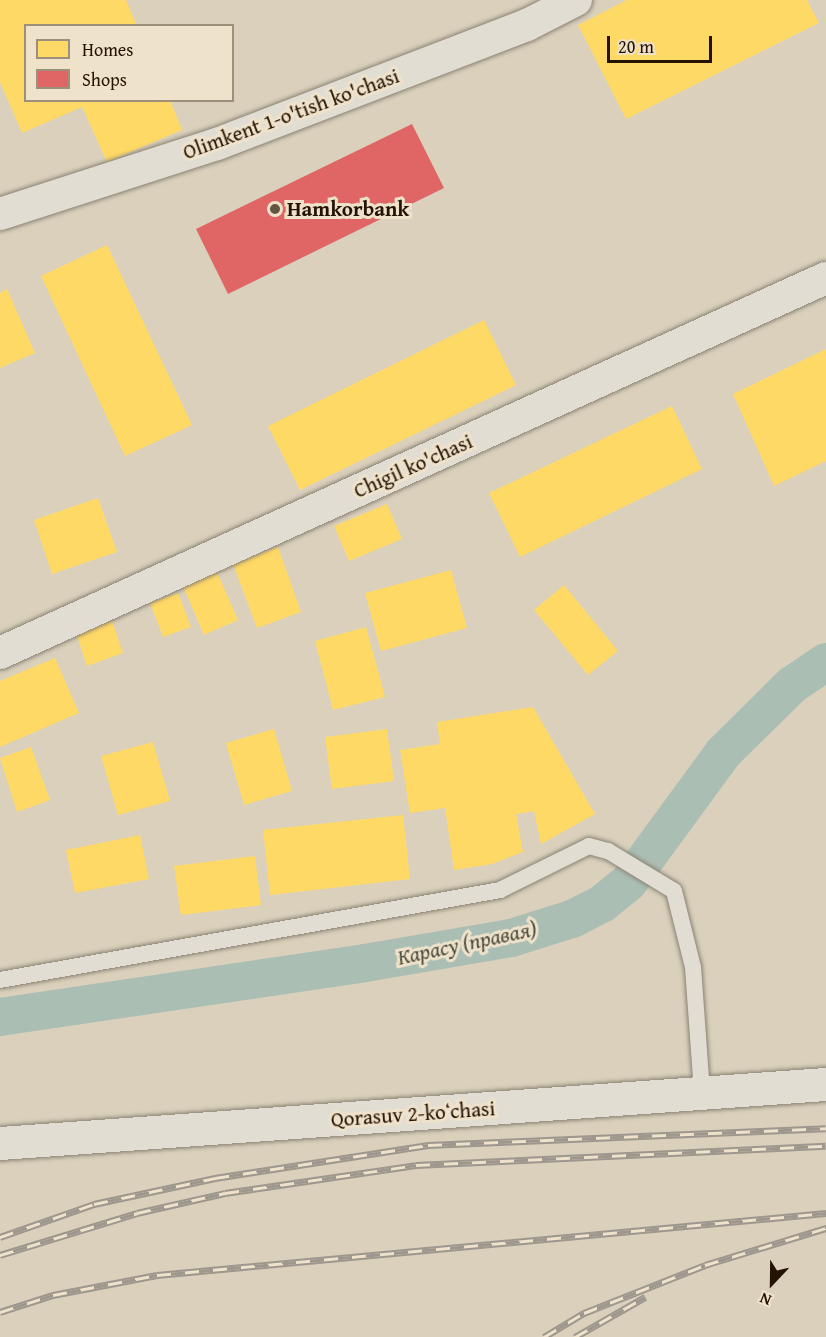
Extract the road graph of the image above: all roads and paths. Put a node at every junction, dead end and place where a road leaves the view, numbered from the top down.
1 (576, 0) edge
2 (0, 214) edge
3 (826, 278) edge
4 (0, 653) edge
5 (0, 980) edge
6 (826, 1084) edge
7 (702, 1094) junction
8 (0, 1144) edge

1 - 2 street, Olimkent 1-o'tish ko'chasi
3 - 4 street, Chigil ko'chasi
5 - 7 lane
6 - 7 street, Qorasuv 2-koʻchasi
7 - 8 street, Qorasuv 2-koʻchasi

